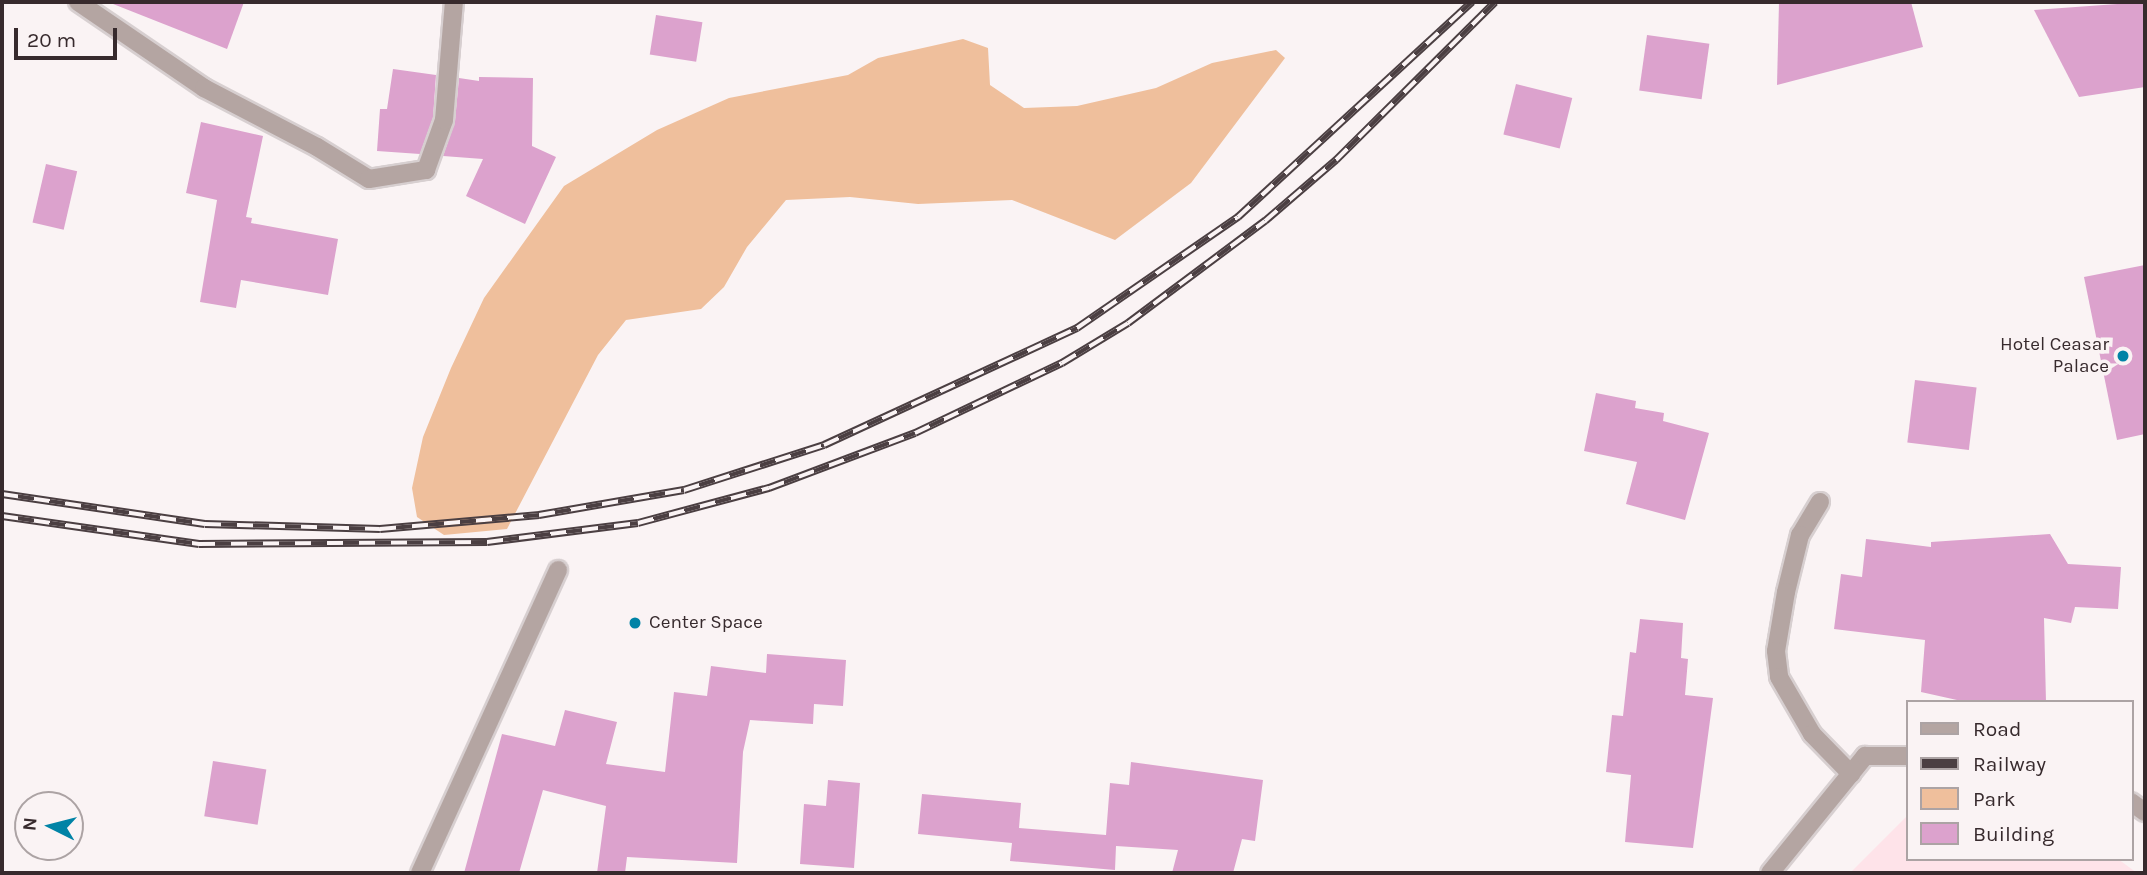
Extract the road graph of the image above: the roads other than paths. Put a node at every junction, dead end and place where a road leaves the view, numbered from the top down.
1 (78, 2) edge
2 (454, 2) edge
3 (1819, 502) dead end
4 (558, 569) dead end
5 (1906, 756) edge
6 (1851, 774) junction
7 (420, 873) edge
8 (1770, 873) edge

1 - 2 street
3 - 6 street
4 - 7 street
5 - 6 street
6 - 8 street

